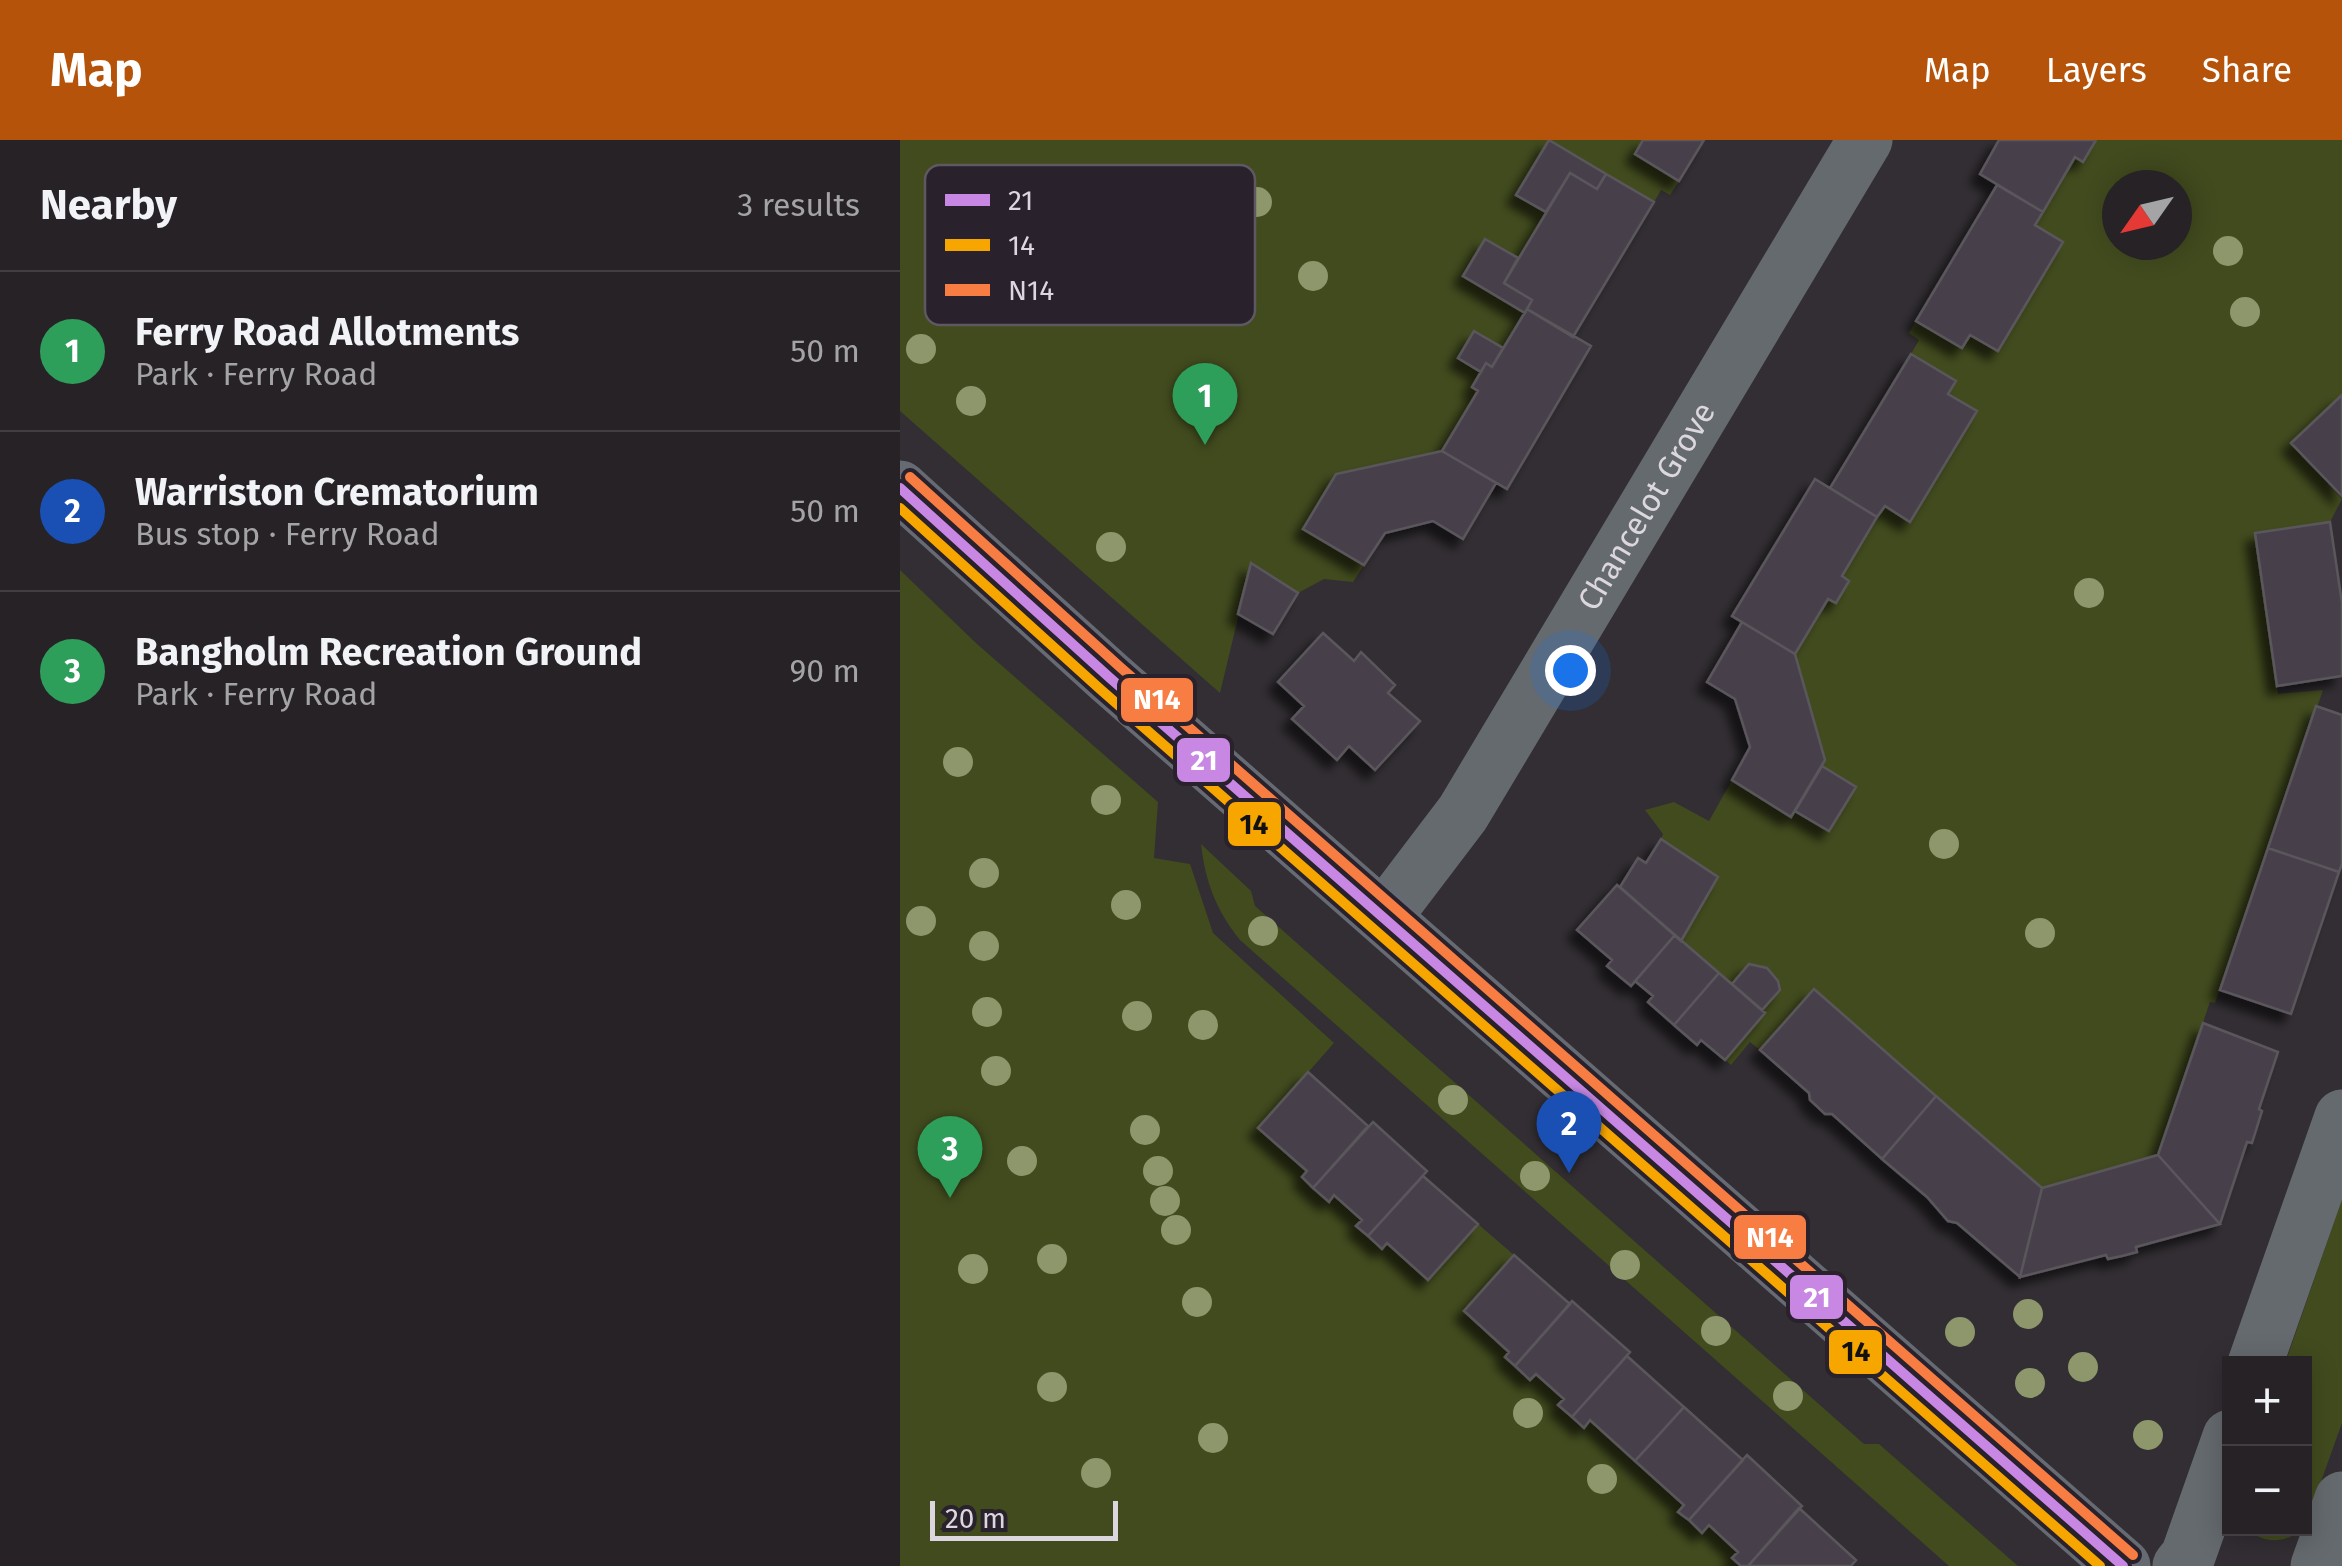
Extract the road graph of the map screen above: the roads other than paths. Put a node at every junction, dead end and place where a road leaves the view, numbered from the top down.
1 (1865, 140) edge
2 (900, 488) edge
3 (1384, 916) junction
4 (2342, 1118) edge
5 (2258, 1356) edge
6 (2227, 1446) edge
7 (2342, 1498) edge
8 (2124, 1566) edge
9 (2180, 1566) edge
10 (2318, 1566) edge

1 - 3 street, Chancelot Grove
2 - 3 main road
3 - 8 main road
4 - 5 street
6 - 9 street
7 - 10 street

